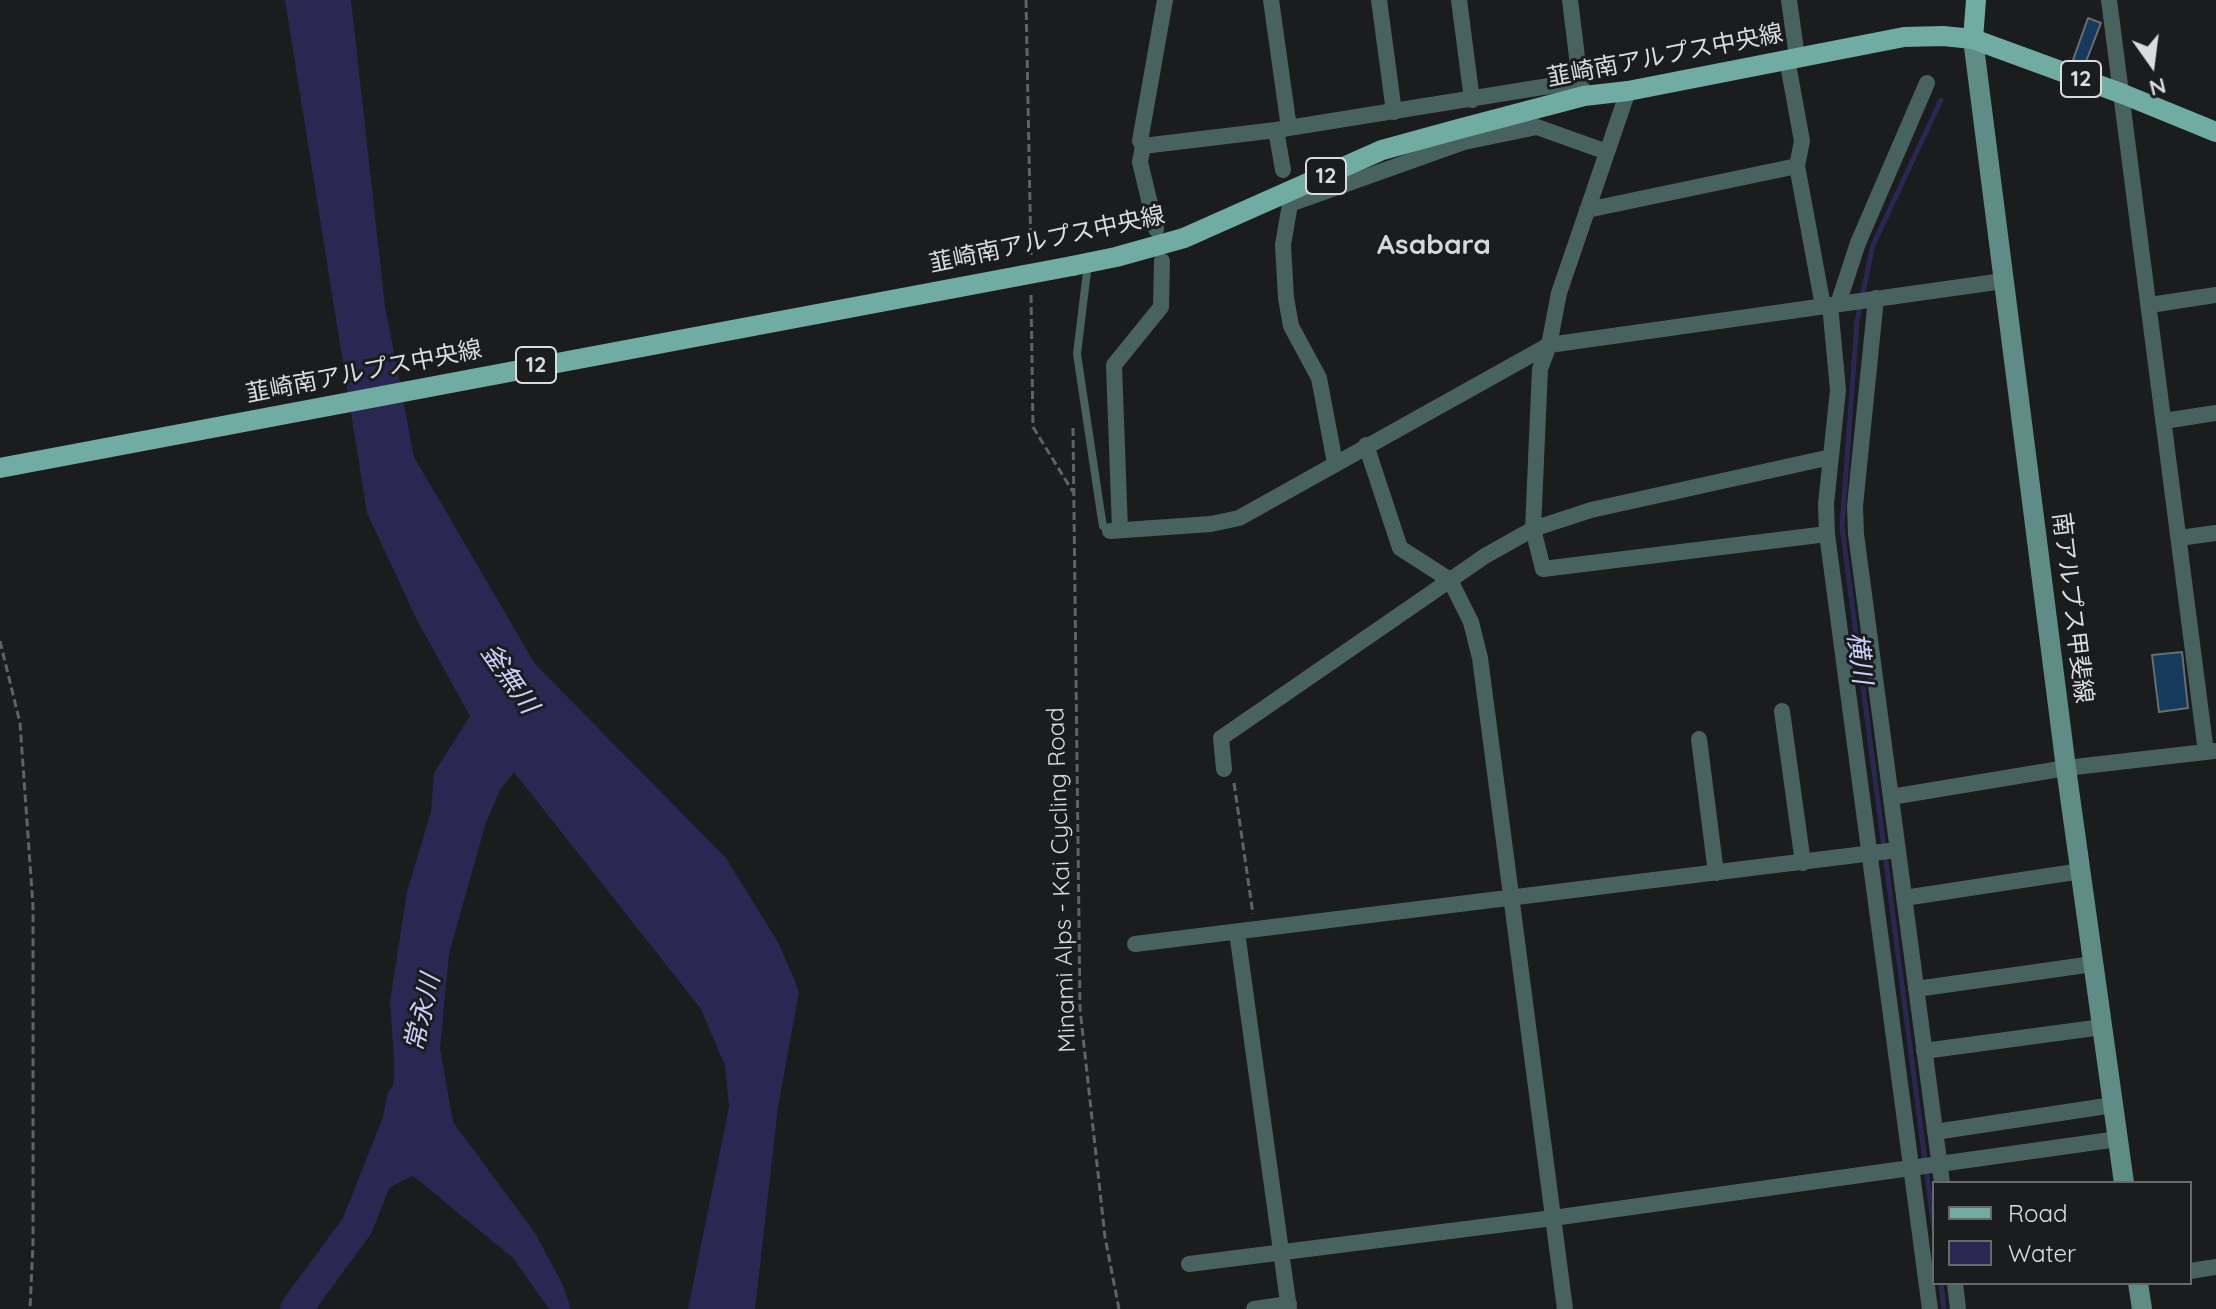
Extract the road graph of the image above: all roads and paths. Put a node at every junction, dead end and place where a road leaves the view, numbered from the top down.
1 (1165, 0) edge
2 (1271, 0) edge
3 (1379, 0) edge
4 (1459, 0) edge
5 (1570, 0) edge
6 (1789, 0) edge
7 (1976, 0) edge
8 (2109, 0) edge
9 (1973, 39) junction
10 (1792, 58) junction
11 (1927, 83) dead end
12 (1582, 88) junction
13 (1628, 91) junction
14 (2123, 94) junction
15 (1472, 100) junction
16 (1394, 112) junction
17 (1282, 129) junction
18 (2216, 132) edge
19 (1143, 146) junction
20 (1607, 152) junction
21 (1797, 166) junction
22 (1283, 170) dead end
23 (1587, 210) junction
24 (1156, 229) dead end
25 (1162, 261) dead end
26 (1080, 264) junction
27 (2003, 281) junction
28 (2216, 295) edge
29 (1872, 299) junction
30 (1834, 304) junction
31 (2150, 305) junction
32 (1549, 345) junction
33 (2216, 413) edge
34 (2164, 421) junction
35 (1366, 445) junction
36 (1831, 457) junction
37 (1335, 463) junction
38 (0, 468) edge
39 (1075, 495) dead end
40 (1533, 529) junction
41 (1115, 531) junction
42 (2216, 533) edge
43 (1827, 534) junction
44 (2179, 538) junction
45 (1450, 580) junction
46 (0, 641) edge
47 (1782, 711) dead end
48 (1699, 739) dead end
49 (2211, 751) edge
50 (2066, 768) junction
51 (1224, 769) joint
52 (1891, 797) junction
53 (1897, 850) junction
54 (1871, 854) junction
55 (1803, 863) junction
56 (2081, 871) junction
57 (1716, 873) junction
58 (1512, 898) junction
59 (1904, 898) junction
60 (1256, 929) junction
61 (1237, 932) junction
62 (1135, 944) dead end
63 (2093, 964) junction
64 (1916, 989) junction
65 (2102, 1027) junction
66 (1924, 1051) junction
67 (2113, 1105) junction
68 (1935, 1132) junction
69 (2118, 1139) junction
70 (1940, 1166) junction
71 (1912, 1169) junction
72 (1942, 1181) edge
73 (2124, 1181) edge
74 (1553, 1218) junction
75 (1282, 1252) junction
76 (1189, 1264) dead end
77 (2216, 1267) edge
78 (2192, 1271) edge
79 (1955, 1285) edge
80 (2138, 1285) edge
81 (1289, 1307) edge
82 (30, 1309) edge
83 (1119, 1309) edge
84 (1254, 1309) edge
85 (1565, 1309) edge
86 (1930, 1309) edge
87 (1958, 1309) edge
88 (2142, 1309) edge

1 - 19 street
2 - 17 street
3 - 16 street
4 - 15 street
5 - 12 street
6 - 10 street
7 - 9 main road
8 - 14 street
9 - 10 main road, 韮崎南アルプス中央線 / 12
9 - 14 main road, 韮崎南アルプス中央線 / 12
9 - 27 main road, 南アルプス甲斐線
10 - 13 main road, 韮崎南アルプス中央線 / 12
10 - 21 street
11 - 30 street
12 - 13 main road, 韮崎南アルプス中央線 / 12
12 - 15 street
12 - 26 main road, 韮崎南アルプス中央線 / 12
13 - 20 street
14 - 18 main road, 韮崎南アルプス中央線 / 12
14 - 31 street
15 - 16 street
16 - 17 street
17 - 19 street
17 - 22 street
19 - 24 street
20 - 23 street
20 - 37 street
21 - 23 street
21 - 30 street
23 - 32 street
25 - 41 street
26 - 38 main road, 韮崎南アルプス中央線 / 12, bridge
26 - 41 lane
27 - 29 street
27 - 50 main road, 南アルプス甲斐線
28 - 31 street
29 - 30 street
29 - 52 street
30 - 32 street
30 - 36 street
31 - 34 street
32 - 35 street
32 - 40 street
33 - 34 street
34 - 44 street
35 - 37 street
35 - 45 street
36 - 40 street
36 - 43 street
37 - 41 street
39 - 83 path, Minami Alps - Kai Cycling Road
40 - 43 street
40 - 45 street
42 - 44 street
43 - 54 street
44 - 49 street
45 - 51 street
45 - 58 street
46 - 82 path
47 - 55 street
48 - 57 street
49 - 50 street
50 - 52 street
50 - 56 main road, 南アルプス甲斐線
51 - 60 path
52 - 53 street
53 - 54 street
53 - 59 street
54 - 55 street
54 - 71 street
55 - 57 street
56 - 59 street
56 - 63 main road, 南アルプス甲斐線
57 - 58 street
58 - 60 street
58 - 74 street
59 - 64 street
60 - 61 street
61 - 62 street
61 - 75 street
63 - 64 street
63 - 65 main road, 南アルプス甲斐線
64 - 66 street
65 - 66 street
65 - 67 main road, 南アルプス甲斐線
66 - 68 street
67 - 68 street
67 - 69 main road, 南アルプス甲斐線
68 - 70 street
69 - 70 street
69 - 73 main road, 南アルプス甲斐線
70 - 71 street
70 - 72 street
71 - 74 street
71 - 86 street
74 - 75 street
74 - 85 street
75 - 76 street
75 - 81 street
77 - 78 street
79 - 87 street
80 - 88 main road
81 - 84 street

